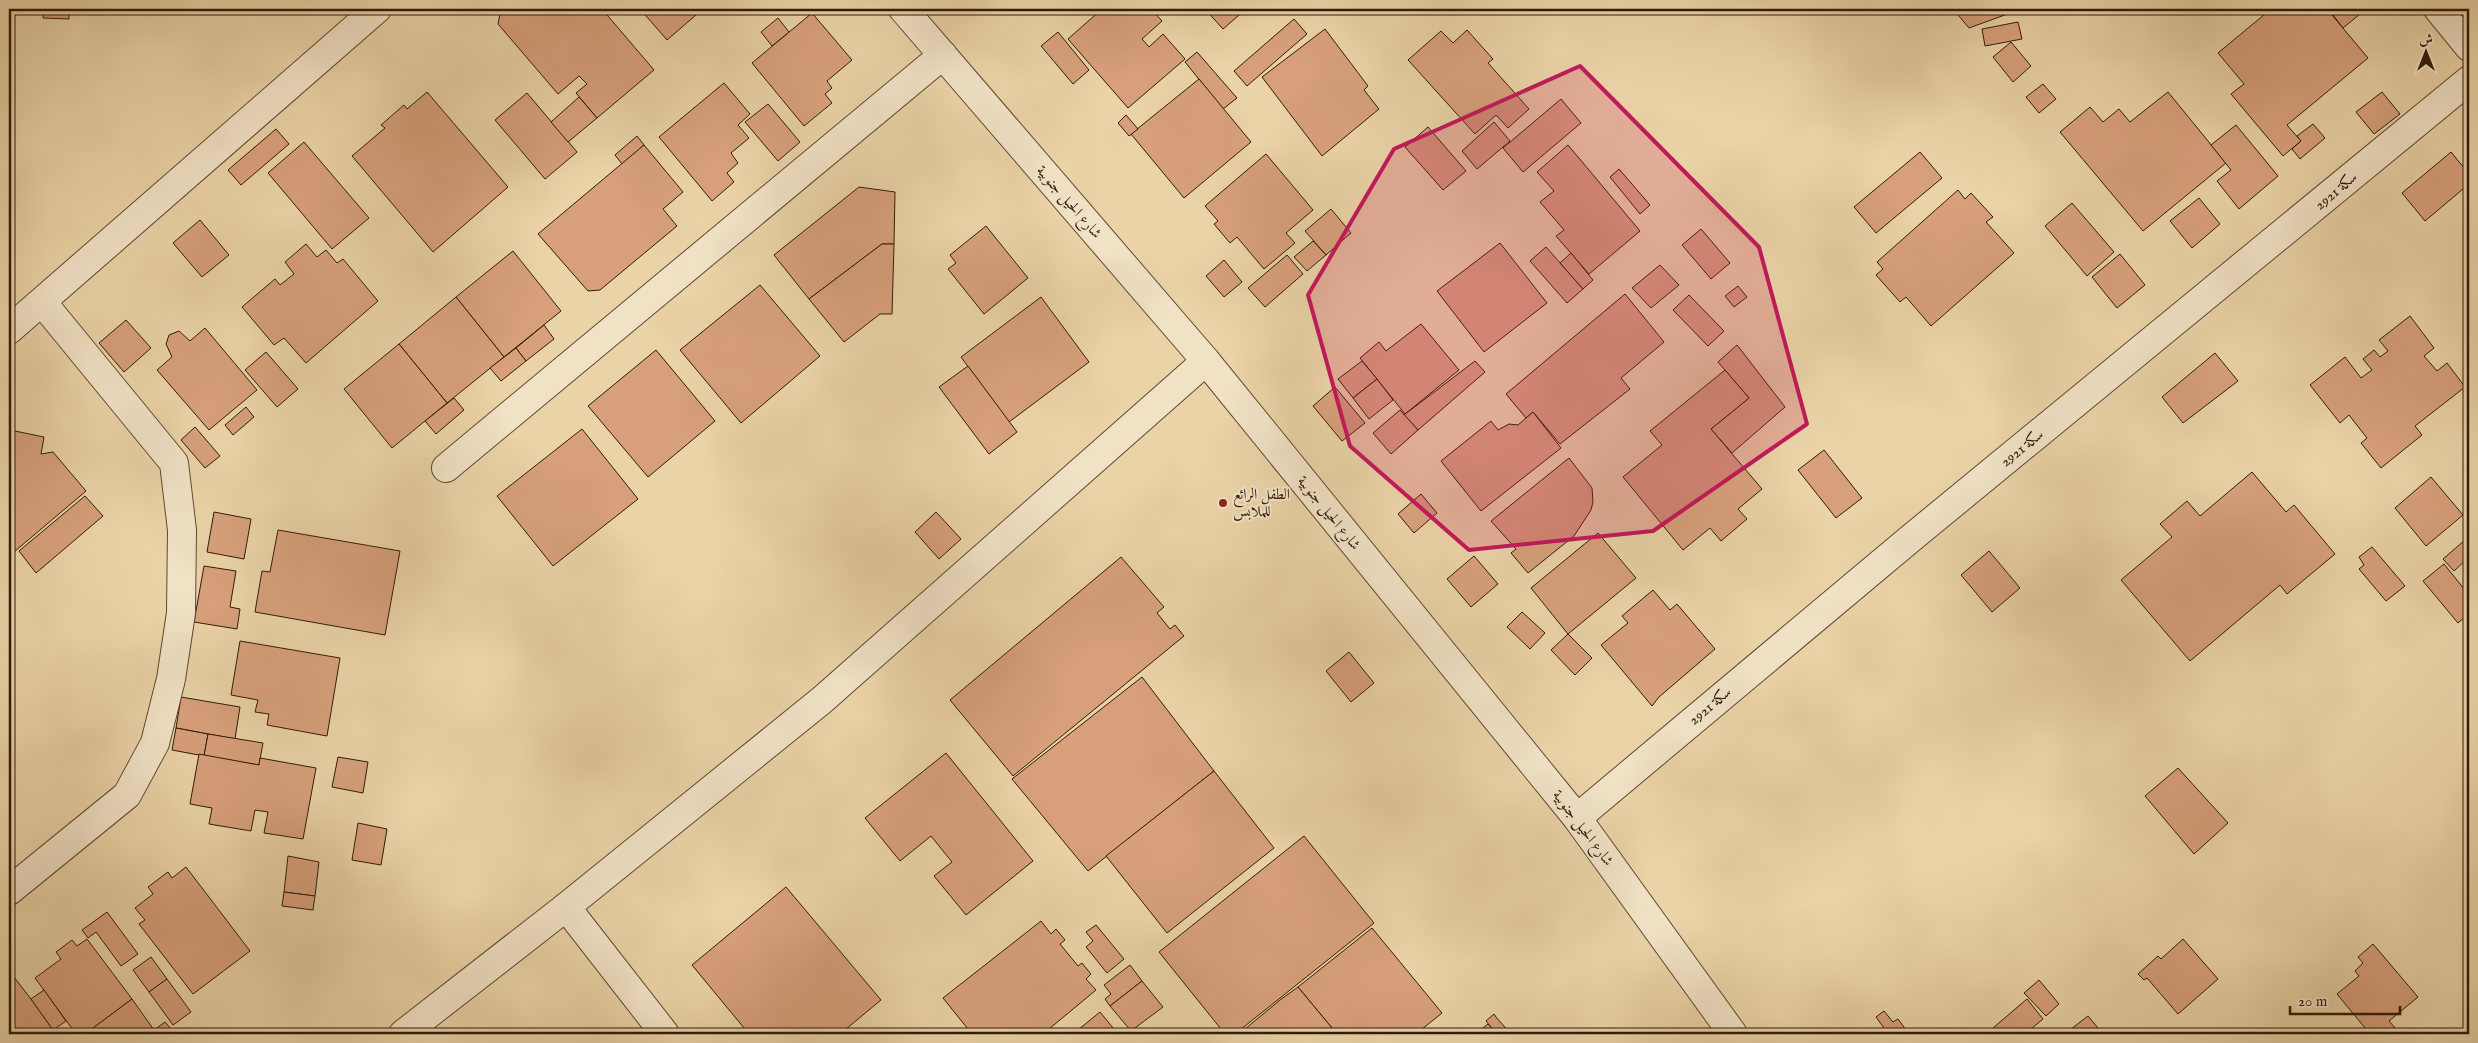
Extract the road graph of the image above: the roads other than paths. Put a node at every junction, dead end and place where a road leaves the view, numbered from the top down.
1 (377, 9) edge
2 (903, 9) edge
3 (2438, 9) edge
4 (2469, 47) edge
5 (943, 55) junction
6 (2469, 80) edge
7 (42, 302) junction
8 (9, 330) edge
9 (1206, 361) junction
10 (446, 468) dead end
11 (1577, 818) junction
12 (9, 891) edge
13 (566, 907) junction
14 (403, 1034) edge
15 (665, 1034) edge
16 (1733, 1034) edge

1 - 7 street
2 - 5 street, شارع الحيل جنوبية
3 - 4 street
5 - 9 street, شارع الحيل جنوبية
5 - 10 street
6 - 11 street, سكة 2921
7 - 8 street
7 - 12 street
9 - 11 street, شارع الحيل جنوبية
9 - 13 street
11 - 16 street, شارع الحيل جنوبية
13 - 14 street
13 - 15 street

